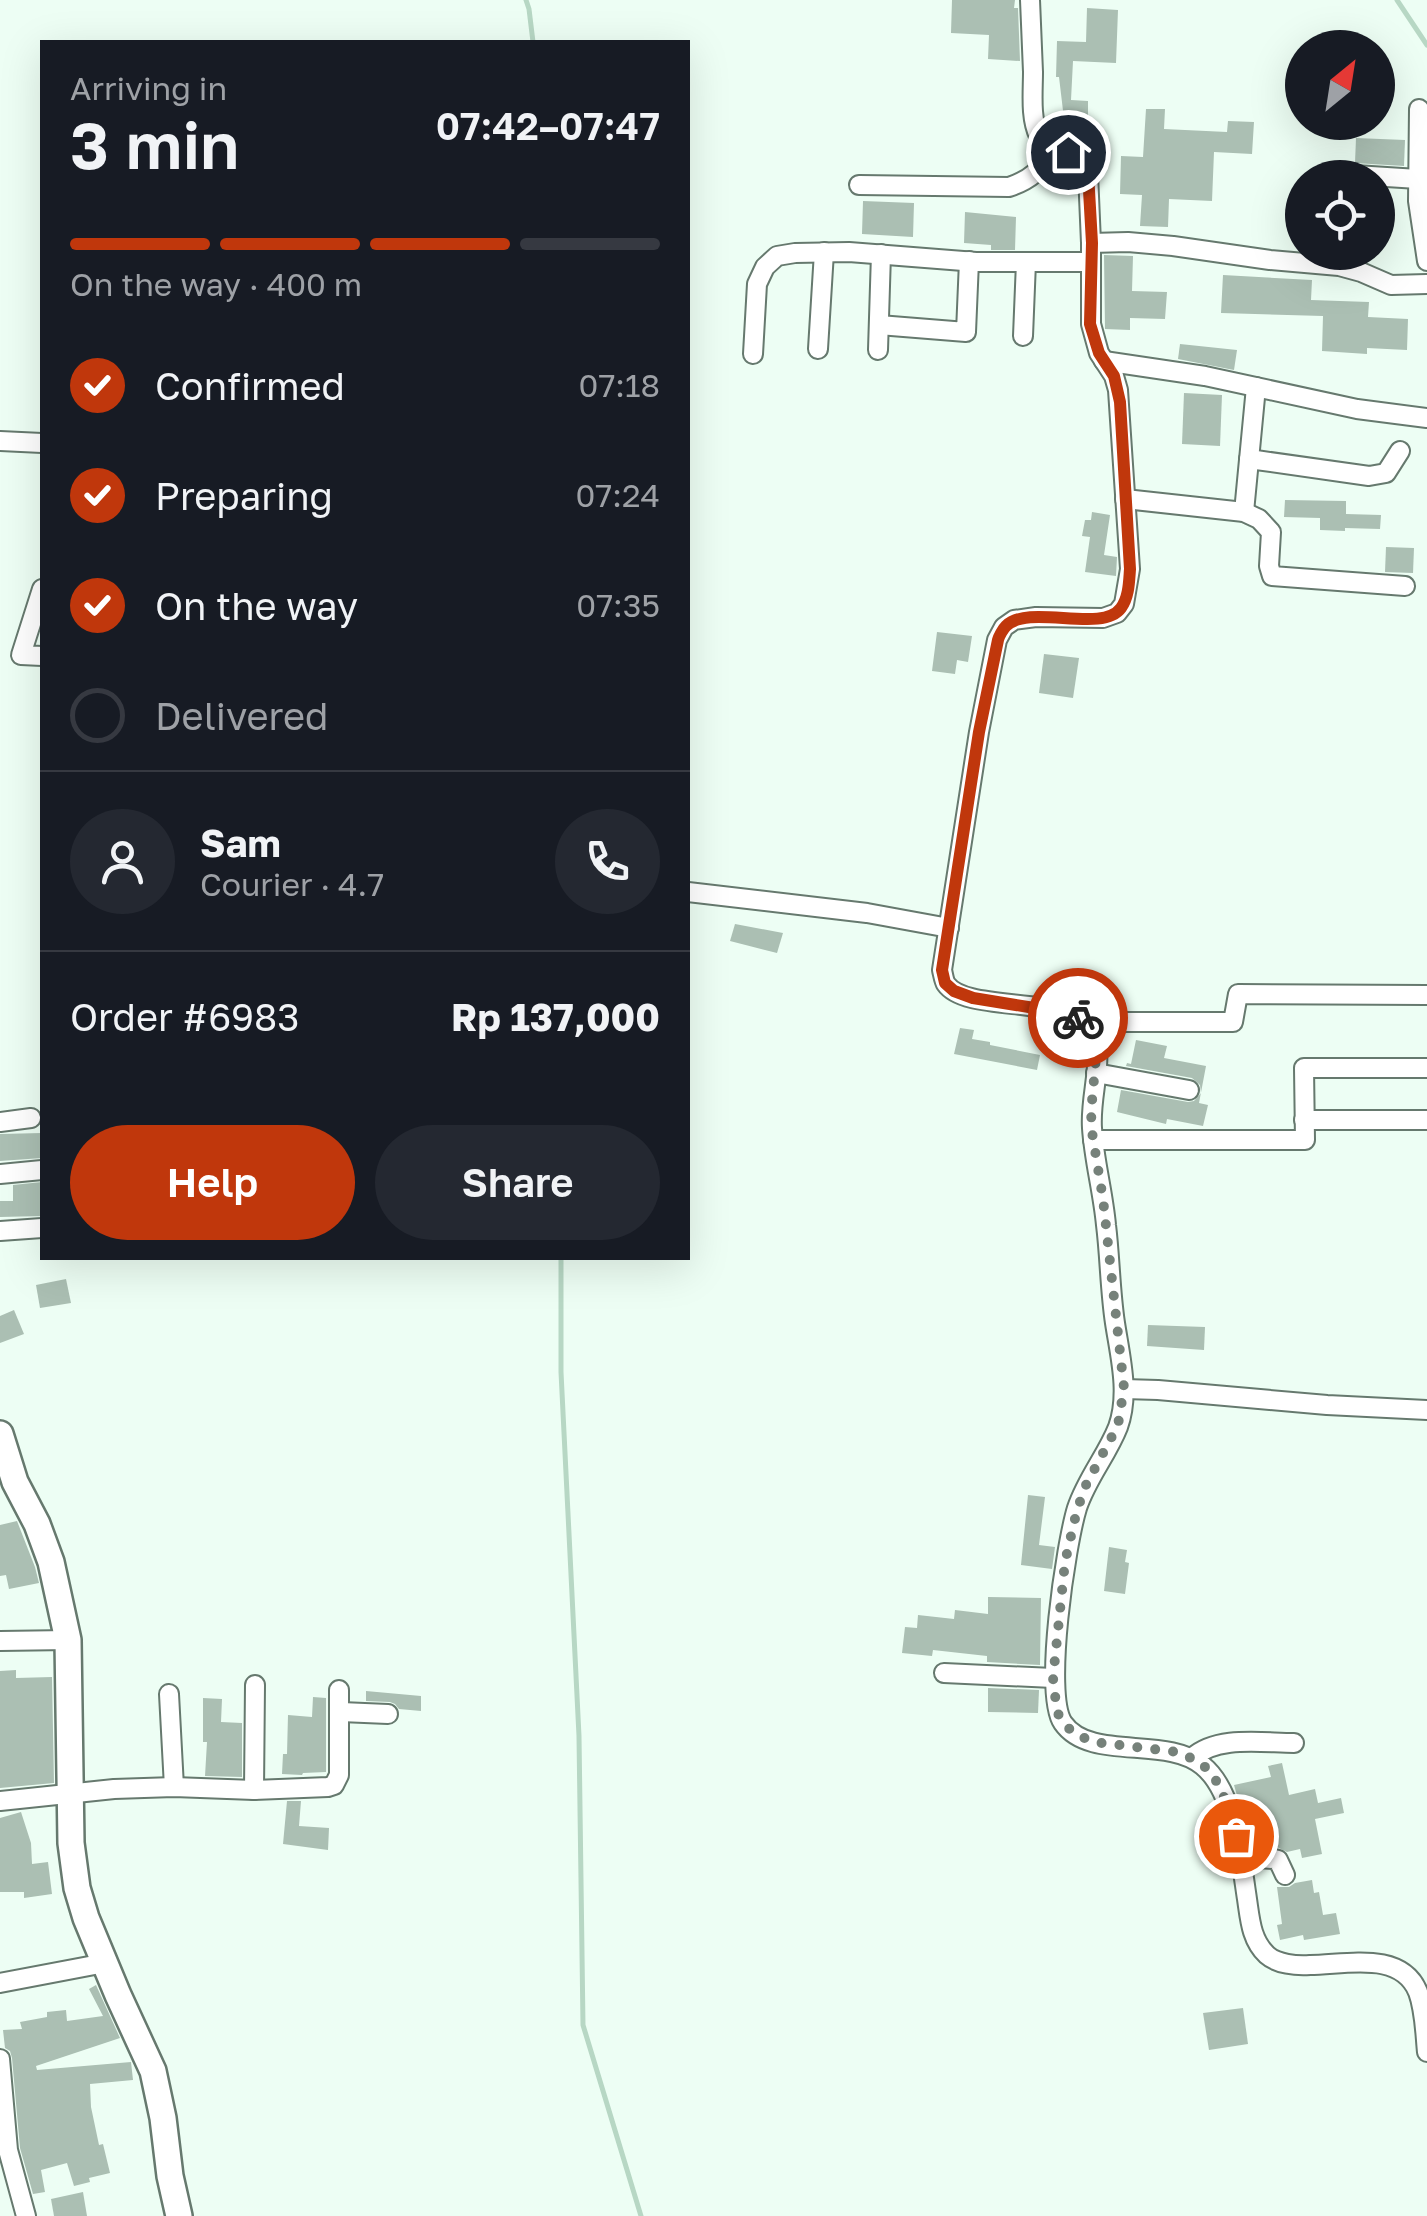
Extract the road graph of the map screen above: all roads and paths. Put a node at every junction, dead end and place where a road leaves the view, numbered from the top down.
1 (1030, 0) edge
2 (1420, 109) dead end
3 (1056, 150) junction
4 (1395, 177) edge
5 (1418, 179) junction
6 (858, 185) dead end
7 (824, 252) junction
8 (1091, 252) junction
9 (881, 254) junction
10 (1427, 261) edge
11 (970, 262) junction
12 (1026, 262) junction
13 (1427, 284) edge
14 (878, 325) junction
15 (1022, 336) dead end
16 (818, 349) dead end
17 (878, 350) dead end
18 (753, 354) dead end
19 (1104, 362) junction
20 (1256, 387) junction
21 (1427, 418) edge
22 (0, 441) edge
23 (40, 443) edge
24 (1400, 451) dead end
25 (1250, 459) junction
26 (1126, 498) junction
27 (1244, 512) junction
28 (1405, 586) dead end
29 (40, 595) edge
30 (40, 656) edge
31 (690, 892) edge
32 (949, 928) junction
33 (1427, 995) edge
34 (1087, 1022) junction
35 (1427, 1068) edge
36 (1096, 1073) junction
37 (1189, 1090) dead end
38 (32, 1118) dead end
39 (1304, 1120) junction
40 (1427, 1120) edge
41 (0, 1122) edge
42 (1093, 1140) junction
43 (40, 1170) edge
44 (0, 1174) edge
45 (40, 1228) edge
46 (0, 1231) edge
47 (1124, 1388) junction
48 (1427, 1410) edge
49 (0, 1434) edge
50 (68, 1640) junction
51 (0, 1641) edge
52 (944, 1673) dead end
53 (1053, 1678) junction
54 (255, 1685) dead end
55 (339, 1690) dead end
56 (169, 1694) dead end
57 (340, 1712) junction
58 (388, 1714) dead end
59 (1294, 1742) dead end
60 (1192, 1758) junction
61 (174, 1788) junction
62 (254, 1790) junction
63 (70, 1792) junction
64 (0, 1801) edge
65 (1241, 1857) junction
66 (1285, 1875) dead end
67 (105, 1963) junction
68 (0, 1984) edge
69 (1427, 2052) edge
70 (0, 2060) edge
71 (26, 2216) edge
72 (179, 2216) edge

1 - 3 street
2 - 5 street
3 - 6 street
3 - 8 street
4 - 5 street
5 - 10 street
7 - 9 street
7 - 16 street
7 - 18 street
8 - 12 street
8 - 13 street
8 - 19 street
9 - 11 street
9 - 14 street
11 - 12 street
11 - 14 street
12 - 15 street
14 - 17 street
19 - 20 street
19 - 26 street
20 - 21 street
20 - 25 street
22 - 23 street
24 - 25 street
25 - 27 street
26 - 27 street
26 - 32 street
27 - 28 street
29 - 30 street
31 - 32 street
32 - 34 street
33 - 34 street
34 - 36 street
35 - 39 street
36 - 37 street
36 - 42 street
38 - 41 street
39 - 40 street
39 - 42 street
42 - 47 street
43 - 44 street
45 - 46 street
47 - 48 street
47 - 53 street
49 - 50 street
50 - 51 street
50 - 63 street
52 - 53 street
53 - 60 street
54 - 62 street
55 - 57 street
56 - 61 street
57 - 58 street
57 - 62 street
59 - 60 street
60 - 65 street
61 - 62 street
61 - 63 street
63 - 64 street
63 - 67 street
65 - 66 street
65 - 69 street
67 - 68 street
67 - 72 street
70 - 71 street

